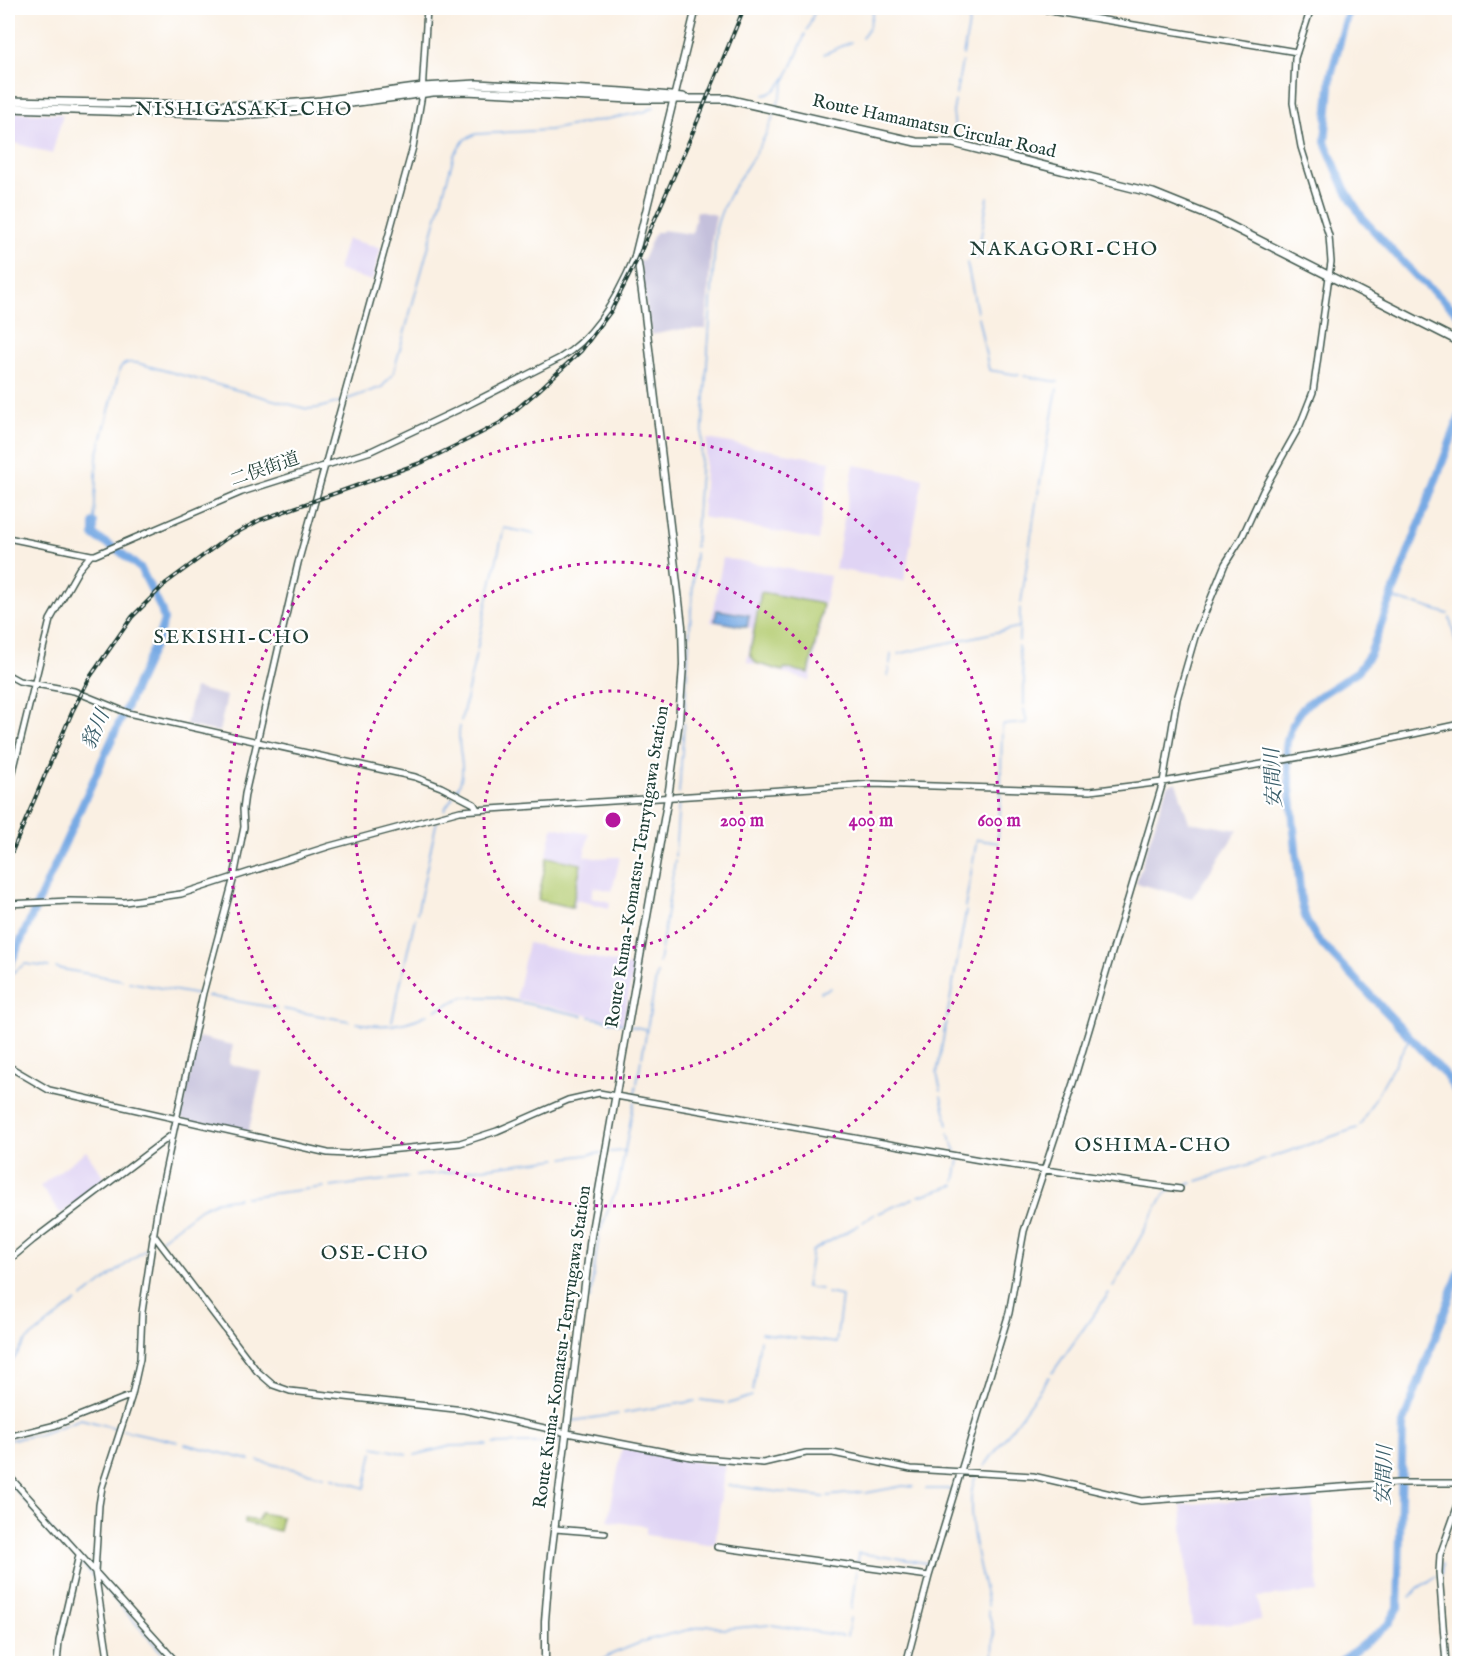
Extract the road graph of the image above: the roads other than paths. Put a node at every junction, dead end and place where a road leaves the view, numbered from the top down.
1 (427, 8) edge
2 (696, 8) edge
3 (1032, 8) edge
4 (1311, 8) edge
5 (1297, 52) junction
6 (422, 91) junction
7 (674, 98) junction
8 (8, 101) edge
9 (8, 108) edge
10 (635, 256) junction
11 (1330, 277) junction
12 (1460, 342) edge
13 (325, 465) junction
14 (8, 538) edge
15 (91, 555) junction
16 (8, 675) edge
17 (34, 684) junction
18 (1460, 724) edge
19 (258, 742) junction
20 (1163, 782) junction
21 (8, 792) edge
22 (668, 797) junction
23 (477, 809) junction
24 (234, 877) junction
25 (8, 904) edge
26 (8, 1066) edge
27 (615, 1095) junction
28 (176, 1120) junction
29 (173, 1134) junction
30 (1045, 1171) junction
31 (1180, 1189) dead end
32 (153, 1234) junction
33 (8, 1262) edge
34 (132, 1395) junction
35 (567, 1433) junction
36 (8, 1437) edge
37 (962, 1471) junction
38 (8, 1475) edge
39 (1460, 1483) edge
40 (1460, 1499) edge
41 (555, 1529) junction
42 (605, 1533) dead end
43 (717, 1547) dead end
44 (79, 1557) junction
45 (95, 1574) junction
46 (929, 1576) junction
47 (1446, 1660) edge
48 (57, 1664) edge
49 (110, 1664) edge
50 (178, 1664) edge
51 (545, 1664) edge
52 (906, 1664) edge

1 - 6 street
2 - 7 main road, Route Kuma-Komatsu-Tenryugawa Station
3 - 5 street
4 - 5 street
5 - 11 street
6 - 7 main road, Route Hamamatsu Circular Road
6 - 8 main road, Route Hamamatsu Circular Road
6 - 9 main road, Route Hamamatsu Circular Road
6 - 13 street
7 - 10 main road, Route Kuma-Komatsu-Tenryugawa Station
7 - 11 main road, Route Hamamatsu Circular Road
10 - 13 street, 二俣街道
10 - 22 main road, Route Kuma-Komatsu-Tenryugawa Station
11 - 12 main road, Route Hamamatsu Circular Road
11 - 20 street
13 - 15 street, 二俣街道
13 - 19 street
14 - 15 street
15 - 17 street
16 - 17 street
17 - 19 street
17 - 21 street
18 - 20 street
19 - 23 street
19 - 24 street
20 - 22 street
20 - 30 street
22 - 23 street
22 - 27 main road, Route Kuma-Komatsu-Tenryugawa Station
23 - 24 street
24 - 25 street
24 - 28 street
26 - 28 street
27 - 28 street
27 - 30 street
27 - 35 main road, Route Kuma-Komatsu-Tenryugawa Station
28 - 29 street
29 - 32 street
29 - 33 street
30 - 31 street
30 - 37 street
32 - 34 street
32 - 35 street
34 - 36 street
34 - 45 street
35 - 37 street
35 - 41 main road, Route Kuma-Komatsu-Tenryugawa Station
37 - 39 street
37 - 46 street
38 - 44 street
40 - 47 street
41 - 42 street
41 - 51 main road, Route Kuma-Komatsu-Tenryugawa Station
43 - 46 street
44 - 45 street
44 - 48 street
45 - 49 street
45 - 50 street
46 - 52 street

